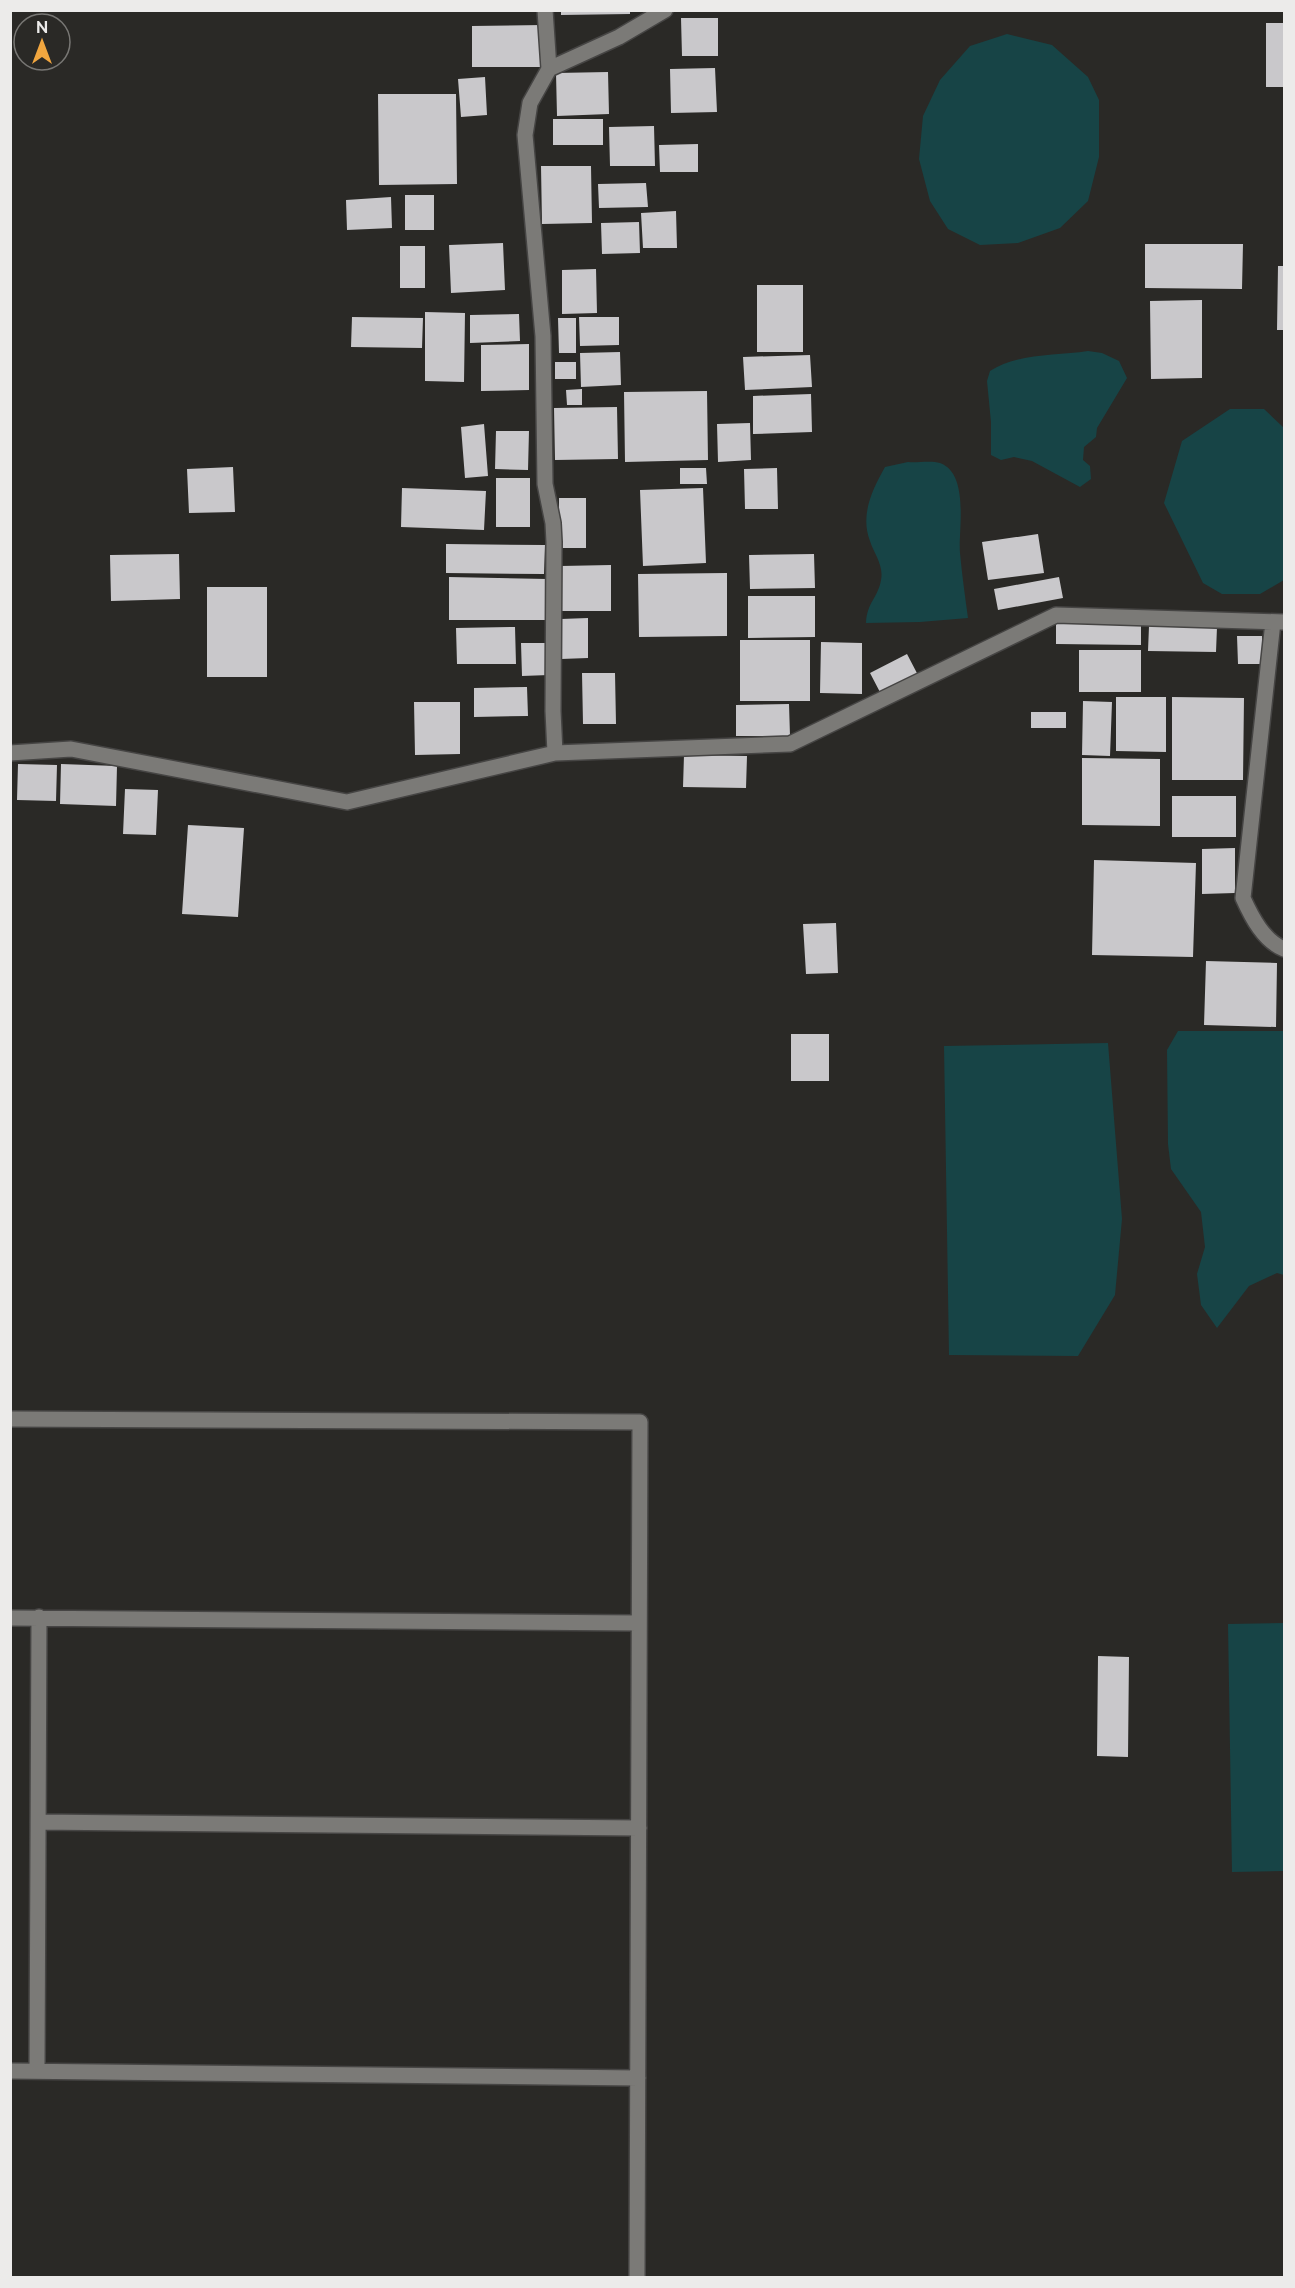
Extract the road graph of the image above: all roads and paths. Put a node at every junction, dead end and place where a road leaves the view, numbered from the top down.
1 (545, 10) edge
2 (665, 10) edge
3 (549, 69) junction
4 (1279, 622) edge
5 (10, 753) edge
6 (555, 753) junction
7 (1284, 950) edge
8 (10, 1419) edge
9 (39, 1617) junction
10 (10, 1618) edge
11 (639, 1623) junction
12 (38, 1822) junction
13 (639, 1828) junction
14 (10, 2071) edge
15 (37, 2071) junction
16 (638, 2078) junction
17 (637, 2277) edge

1 - 3 street
2 - 3 street
3 - 6 street
4 - 6 street
4 - 7 street
5 - 6 street
8 - 11 street
9 - 10 street
9 - 11 street
9 - 12 street
11 - 13 street
12 - 13 street
12 - 15 street
13 - 16 street
14 - 15 street
15 - 16 street
16 - 17 street

